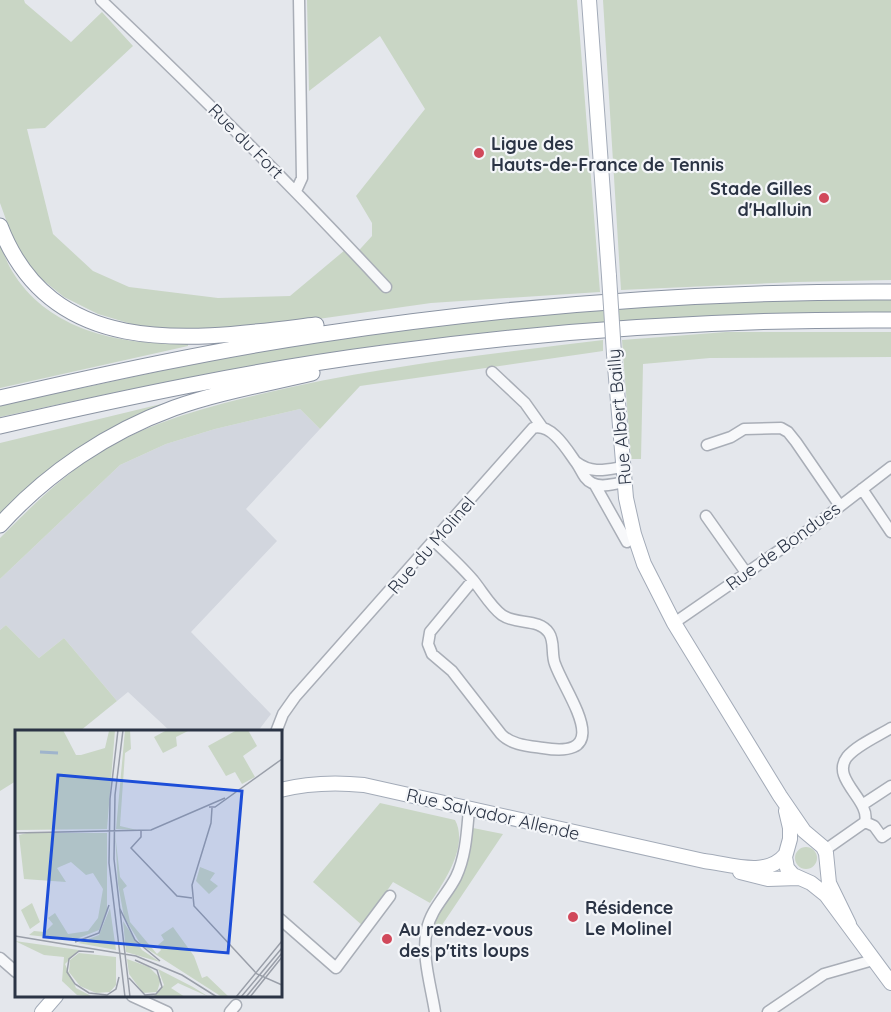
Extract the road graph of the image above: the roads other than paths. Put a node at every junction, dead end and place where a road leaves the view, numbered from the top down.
1 (101, 0) edge
2 (299, 0) edge
3 (589, 0) edge
4 (296, 191) junction
5 (0, 226) edge
6 (386, 287) dead end
7 (891, 292) edge
8 (567, 305) junction
9 (891, 320) edge
10 (384, 353) junction
11 (492, 372) dead end
12 (0, 398) edge
13 (0, 426) edge
14 (542, 427) junction
15 (707, 445) dead end
16 (576, 462) junction
17 (622, 467) junction
18 (891, 467) edge
19 (624, 482) junction
20 (595, 485) junction
21 (862, 489) junction
22 (840, 506) junction
23 (0, 525) edge
24 (707, 525) dead end
25 (891, 532) edge
26 (434, 542) junction
27 (627, 542) dead end
28 (747, 574) junction
29 (473, 580) junction
30 (674, 623) junction
31 (891, 728) edge
32 (277, 730) edge
33 (891, 786) edge
34 (282, 788) edge
35 (780, 796) junction
36 (862, 805) junction
37 (469, 809) junction
38 (865, 822) junction
39 (891, 831) edge
40 (812, 838) junction
41 (787, 851) junction
42 (826, 855) junction
43 (704, 861) junction
44 (801, 879) junction
45 (390, 896) dead end
46 (282, 921) edge
47 (849, 924) junction
48 (0, 958) edge
49 (873, 960) junction
50 (15, 971) edge
51 (891, 983) edge
52 (141, 997) edge
53 (140, 1012) edge
54 (167, 1012) edge
55 (435, 1012) edge
56 (768, 1012) edge

1 - 4 street, Rue du Fort
2 - 4 street
3 - 17 main road, Rue Albert Bailly, bridge
4 - 6 street, Rue du Fort
5 - 8 highway
7 - 8 highway
8 - 12 highway
9 - 10 highway
10 - 13 highway
10 - 23 highway
11 - 14 street
14 - 16 street
14 - 26 street, Rue du Molinel
15 - 22 street
16 - 17 street
16 - 20 street
17 - 19 main road, Rue Albert Bailly
18 - 21 street, Rue de Bondues
19 - 20 street
19 - 30 main road, Rue Albert Bailly
20 - 27 street
21 - 22 street, Rue de Bondues
21 - 25 street
22 - 28 street, Rue de Bondues
24 - 28 street
26 - 29 street
26 - 32 street, Rue du Molinel
28 - 30 street, Rue de Bondues
29 - 29 street
30 - 35 main road, Rue Albert Bailly
31 - 36 street
33 - 36 street
34 - 37 main road, Rue Salvador Allende
35 - 40 main road
35 - 41 main road
36 - 38 street
37 - 43 main road, Rue Salvador Allende
37 - 55 street
38 - 39 street
38 - 42 street
40 - 41 main road
40 - 42 main road
41 - 43 main road, Rue Salvador Allende
41 - 44 main road
42 - 44 main road
42 - 47 main road
43 - 44 main road, Rue Salvador Allende
44 - 47 main road
45 - 46 street
47 - 49 main road
48 - 50 street
49 - 51 main road
49 - 56 street
52 - 53 street
52 - 54 street

